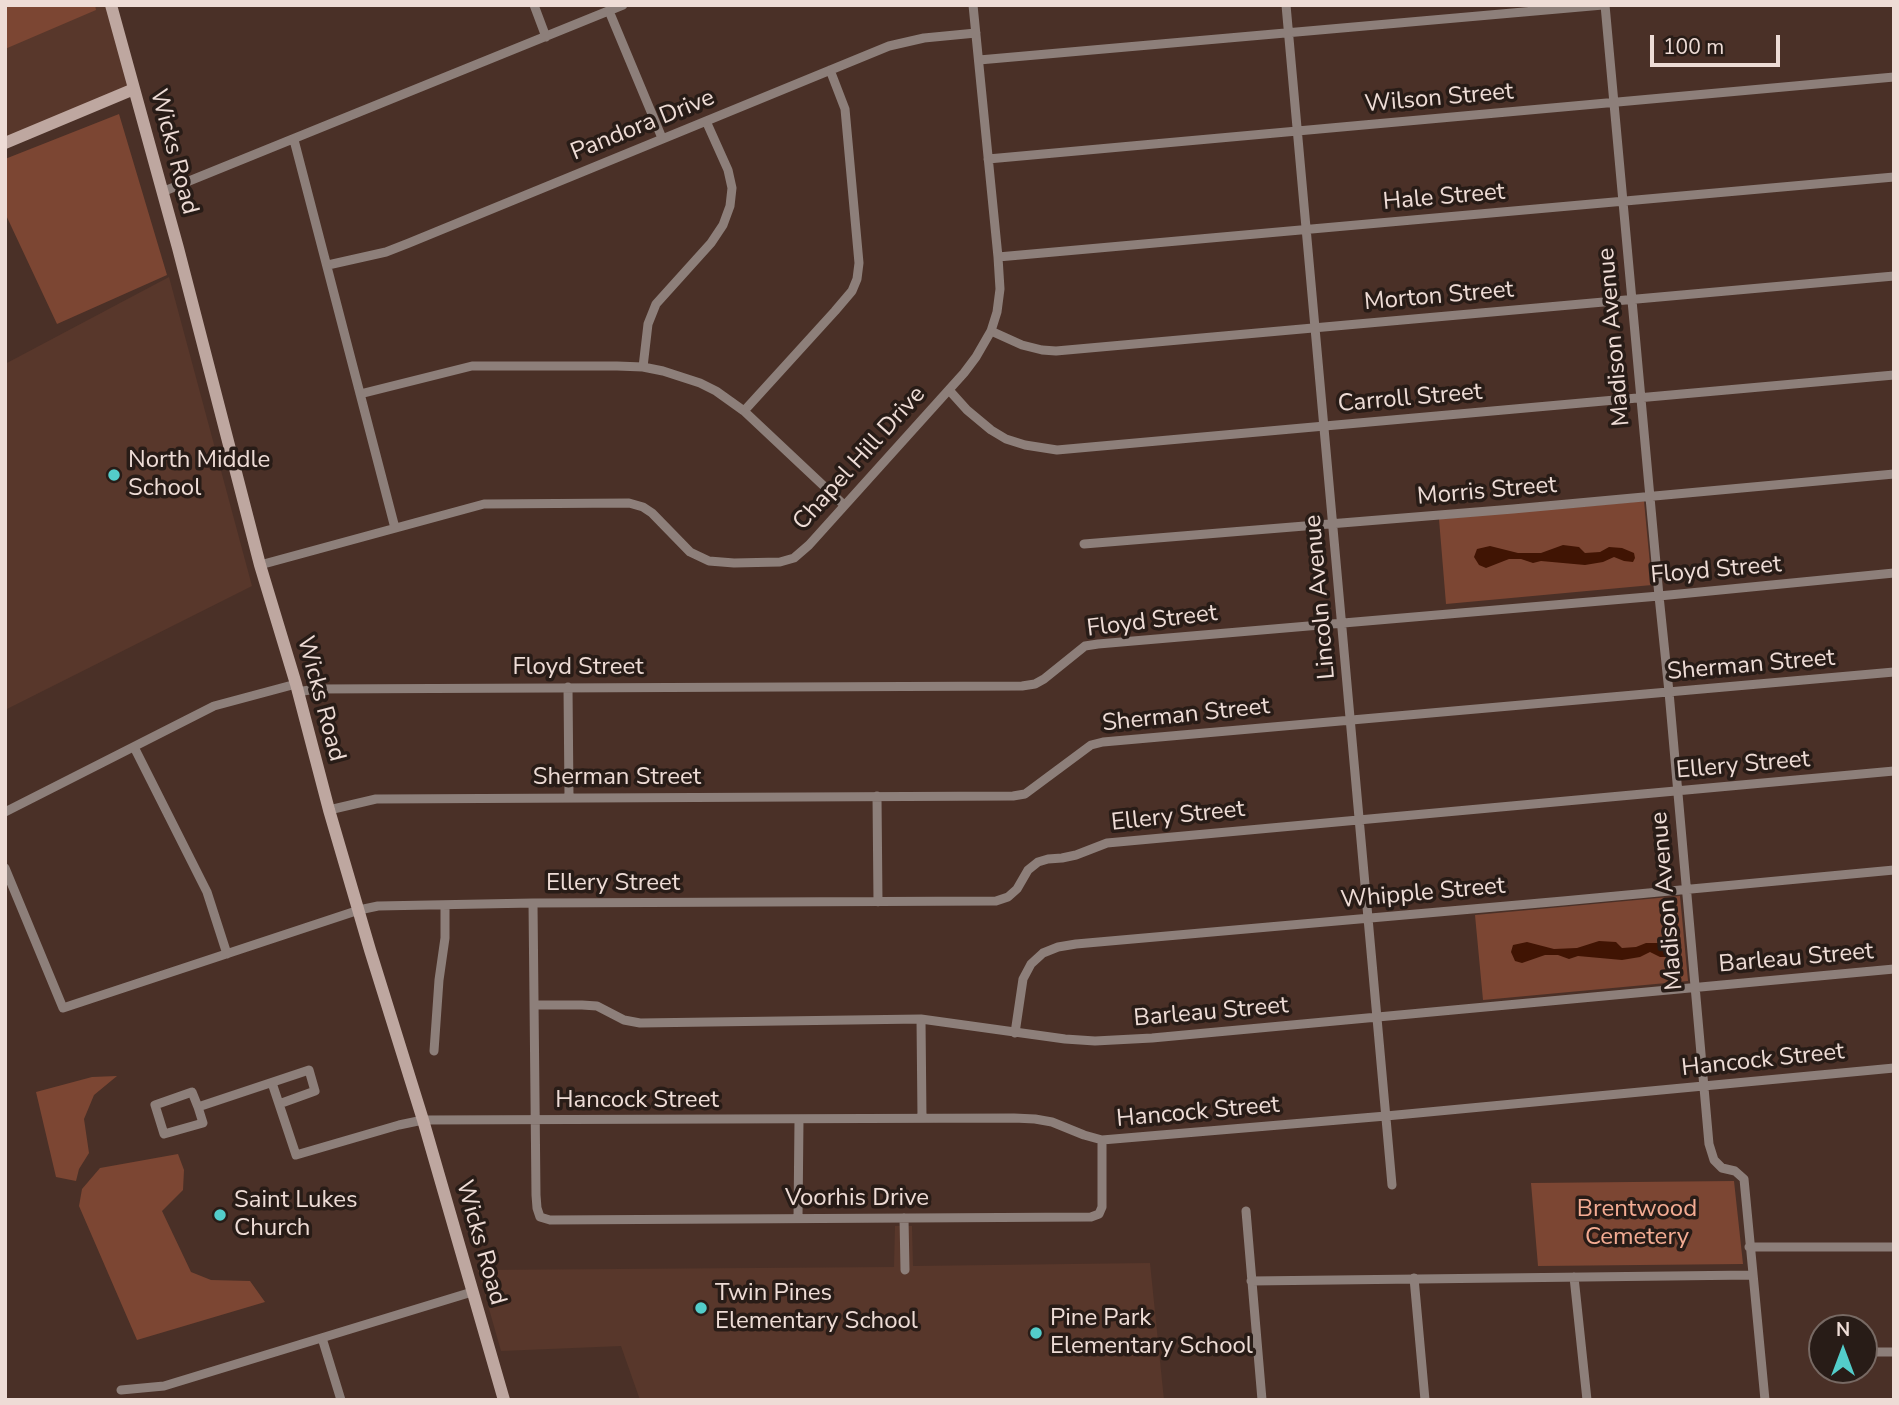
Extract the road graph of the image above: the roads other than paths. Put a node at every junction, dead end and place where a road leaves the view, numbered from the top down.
1 (111, 5) edge
2 (534, 5) edge
3 (623, 5) edge
4 (973, 5) edge
5 (1286, 5) edge
6 (1604, 5) edge
7 (609, 11) junction
8 (1289, 32) junction
9 (976, 33) junction
10 (546, 37) junction
11 (979, 60) junction
12 (830, 70) junction
13 (1894, 77) edge
14 (134, 89) junction
15 (1614, 103) junction
16 (706, 121) junction
17 (1298, 131) junction
18 (662, 138) junction
19 (294, 140) junction
20 (5, 143) edge
21 (988, 159) junction
22 (1894, 177) edge
23 (162, 192) junction
24 (1622, 202) junction
25 (1306, 229) junction
26 (998, 257) junction
27 (328, 265) junction
28 (1894, 275) edge
29 (1631, 300) junction
30 (1315, 327) junction
31 (991, 331) junction
32 (643, 367) junction
33 (1894, 374) edge
34 (948, 390) junction
35 (359, 394) junction
36 (1640, 398) junction
37 (744, 411) junction
38 (1324, 425) junction
39 (1894, 474) edge
40 (1650, 497) junction
41 (844, 505) junction
42 (1334, 524) junction
43 (395, 528) junction
44 (1084, 544) dead end
45 (260, 565) junction
46 (1894, 573) edge
47 (1658, 596) junction
48 (1343, 622) junction
49 (1894, 672) edge
50 (568, 687) junction
51 (296, 688) junction
52 (1669, 692) junction
53 (1352, 720) junction
54 (134, 747) junction
55 (1894, 771) edge
56 (1677, 792) junction
57 (877, 796) junction
58 (569, 797) junction
59 (330, 810) junction
60 (5, 812) edge
61 (1360, 820) junction
62 (5, 868) edge
63 (1894, 870) edge
64 (1686, 890) junction
65 (878, 902) junction
66 (533, 903) junction
67 (445, 905) junction
68 (359, 910) junction
69 (1369, 918) junction
70 (227, 954) junction
71 (1894, 969) edge
72 (1695, 988) junction
73 (534, 1005) junction
74 (1377, 1017) junction
75 (921, 1019) junction
76 (1015, 1033) junction
77 (434, 1051) dead end
78 (1894, 1068) edge
79 (272, 1083) junction
80 (1703, 1086) junction
81 (279, 1104) junction
82 (198, 1107) junction
83 (1386, 1116) junction
84 (922, 1118) junction
85 (423, 1120) junction
86 (799, 1120) junction
87 (536, 1121) junction
88 (1102, 1140) junction
89 (1392, 1185) dead end
90 (1246, 1211) dead end
91 (798, 1218) junction
92 (904, 1218) junction
93 (1749, 1247) junction
94 (1894, 1247) edge
95 (905, 1270) dead end
96 (1752, 1275) junction
97 (1574, 1277) junction
98 (1414, 1278) junction
99 (1251, 1280) junction
100 (472, 1292) junction
101 (322, 1338) junction
102 (121, 1390) dead end
103 (341, 1400) edge
104 (504, 1400) edge
105 (1262, 1400) edge
106 (1425, 1400) edge
107 (1587, 1400) edge
108 (1765, 1400) edge

1 - 14 main road, Wicks Road
2 - 10 street
3 - 7 street
4 - 9 street, Chapel Hill Drive
5 - 8 street, Lincoln Avenue
6 - 8 street
6 - 15 street, Madison Avenue
7 - 10 street
7 - 18 street
8 - 11 street
8 - 17 street, Lincoln Avenue
9 - 11 street, Chapel Hill Drive
9 - 12 street, Pandora Drive
10 - 19 street
11 - 21 street, Chapel Hill Drive
12 - 16 street, Pandora Drive
12 - 37 street
13 - 15 street, Wilson Street
14 - 20 main road
14 - 23 main road, Wicks Road
15 - 17 street, Wilson Street
15 - 24 street, Madison Avenue
16 - 18 street, Pandora Drive
16 - 32 street
17 - 21 street, Wilson Street
17 - 25 street, Lincoln Avenue
18 - 27 street, Pandora Drive
19 - 23 street
19 - 27 street
21 - 26 street, Chapel Hill Drive
22 - 24 street, Hale Street
23 - 45 main road, Wicks Road
24 - 25 street, Hale Street
24 - 29 street, Madison Avenue
25 - 26 street, Hale Street
25 - 30 street, Lincoln Avenue
26 - 31 street, Chapel Hill Drive
27 - 35 street
28 - 29 street, Morton Street
29 - 30 street, Morton Street
29 - 36 street, Madison Avenue
30 - 31 street, Morton Street
30 - 38 street, Lincoln Avenue
31 - 34 street, Chapel Hill Drive
32 - 35 street
32 - 37 street
33 - 36 street, Carroll Street
34 - 38 street, Carroll Street
34 - 41 street, Chapel Hill Drive
35 - 43 street
36 - 38 street, Carroll Street
36 - 40 street, Madison Avenue
37 - 41 street
38 - 42 street, Lincoln Avenue
39 - 40 street, Morris Street
40 - 42 street, Morris Street
40 - 47 street, Madison Avenue
41 - 43 street, Chapel Hill Drive
42 - 44 street, Morris Street
42 - 48 street, Lincoln Avenue
43 - 45 street, Chapel Hill Drive
45 - 51 main road, Wicks Road
46 - 47 street, Floyd Street
47 - 48 street, Floyd Street
47 - 52 street, Madison Avenue
48 - 50 street, Floyd Street
48 - 53 street, Lincoln Avenue
49 - 52 street, Sherman Street
50 - 51 street, Floyd Street
50 - 58 street
51 - 54 street, Floyd Street
51 - 59 main road, Wicks Road
52 - 53 street, Sherman Street
52 - 56 street, Madison Avenue
53 - 57 street, Sherman Street
53 - 61 street, Lincoln Avenue
54 - 60 street, Floyd Street
54 - 70 street
55 - 56 street, Ellery Street
56 - 61 street, Ellery Street
56 - 64 street, Madison Avenue
57 - 58 street, Sherman Street
57 - 65 street
58 - 59 street, Sherman Street
59 - 68 main road, Wicks Road
61 - 65 street, Ellery Street
61 - 69 street, Lincoln Avenue
62 - 70 street, Ellery Street
63 - 64 street, Whipple Street
64 - 69 street, Whipple Street
64 - 72 street, Madison Avenue
65 - 66 street, Ellery Street
66 - 67 street, Ellery Street
66 - 73 street
67 - 68 street, Ellery Street
67 - 77 street
68 - 70 street, Ellery Street
68 - 85 main road, Wicks Road
69 - 74 street, Lincoln Avenue
69 - 76 street, Whipple Street
71 - 72 street, Barleau Street
72 - 74 street, Barleau Street
72 - 80 street, Madison Avenue
73 - 75 street, Barleau Street
73 - 87 street
74 - 76 street, Barleau Street
74 - 83 street, Lincoln Avenue
75 - 76 street, Barleau Street
75 - 84 street
78 - 80 street, Hancock Street
79 - 81 street
79 - 81 street
79 - 82 street
80 - 83 street, Hancock Street
80 - 93 street, Madison Avenue
81 - 85 street, Hancock Street
82 - 82 street
83 - 88 street, Hancock Street
83 - 89 street, Lincoln Avenue
84 - 86 street, Hancock Street
84 - 88 street, Hancock Street
85 - 87 street, Hancock Street
85 - 100 main road, Wicks Road
86 - 87 street, Hancock Street
86 - 91 street
87 - 91 street, Voorhis Drive
88 - 92 street, Voorhis Drive
90 - 99 street
91 - 92 street, Voorhis Drive
92 - 95 street
93 - 94 street
93 - 96 street, Madison Avenue
96 - 97 street
96 - 108 street, Madison Avenue
97 - 98 street
97 - 107 street
98 - 99 street
98 - 106 street
99 - 105 street
100 - 101 street
100 - 104 main road, Wicks Road
101 - 102 street
101 - 103 street

